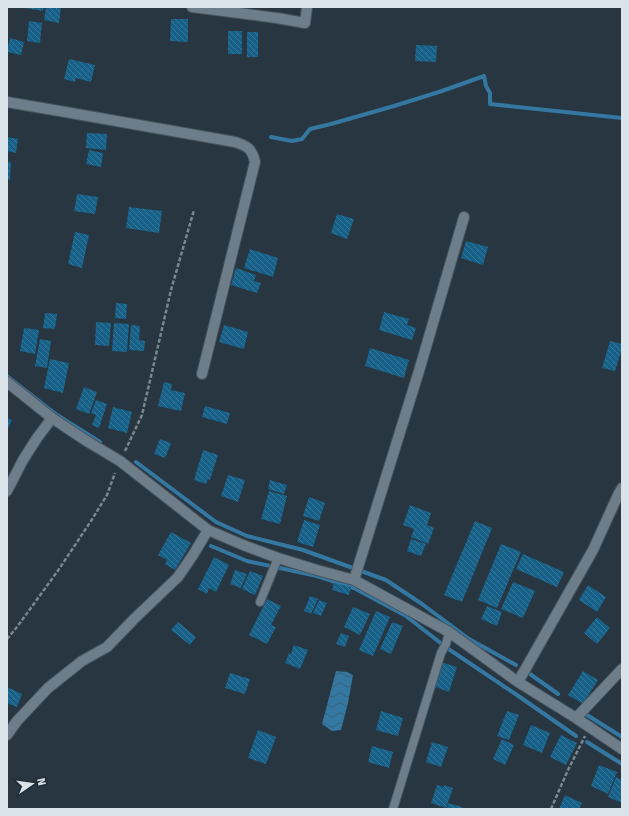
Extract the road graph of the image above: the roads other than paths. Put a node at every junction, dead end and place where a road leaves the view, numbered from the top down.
1 (192, 7) edge
2 (307, 7) edge
3 (7, 102) edge
4 (464, 217) dead end
5 (202, 374) dead end
6 (7, 382) edge
7 (52, 418) junction
8 (622, 488) edge
9 (7, 491) edge
10 (208, 530) junction
11 (275, 565) junction
12 (357, 573) junction
13 (260, 602) dead end
14 (449, 632) junction
15 (622, 669) edge
16 (518, 682) junction
17 (576, 718) junction
18 (7, 735) edge
19 (622, 749) edge
20 (393, 809) edge

1 - 2 street
3 - 5 street
4 - 12 street
6 - 7 street
7 - 9 street
7 - 10 street
8 - 16 street
10 - 11 street
10 - 18 street
11 - 12 street
11 - 13 lane
12 - 14 street
14 - 16 street
14 - 20 lane
15 - 17 street
16 - 17 street
17 - 19 street

